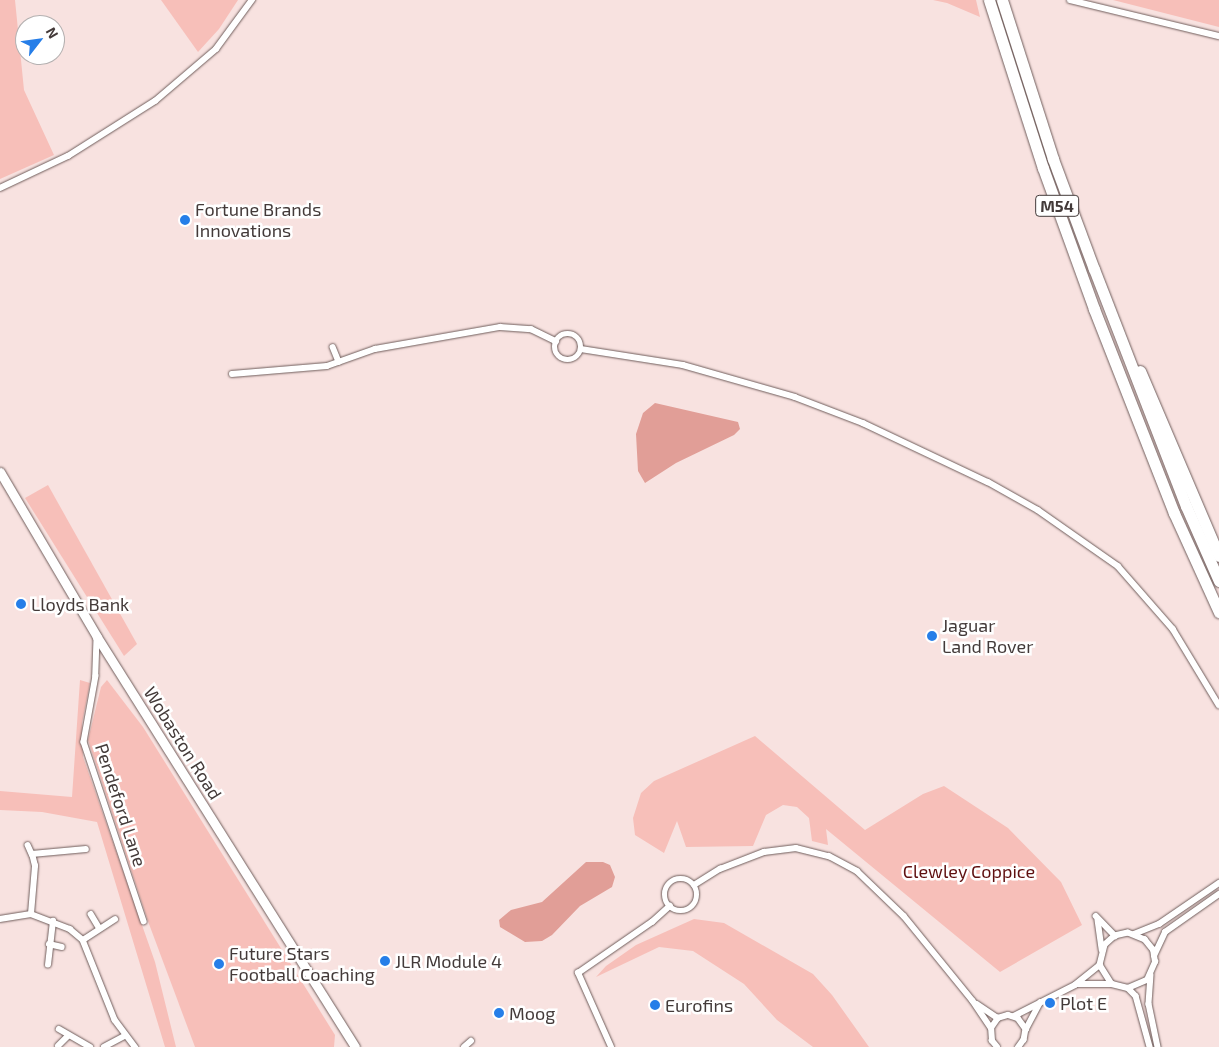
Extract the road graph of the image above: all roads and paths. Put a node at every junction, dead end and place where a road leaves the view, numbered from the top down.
1 (989, 0) edge
2 (1002, 0) edge
3 (1070, 0) edge
4 (250, 1) edge
5 (1219, 36) edge
6 (0, 188) edge
7 (1094, 269) junction
8 (556, 341) junction
9 (333, 347) dead end
10 (581, 349) junction
11 (339, 362) junction
12 (232, 374) dead end
13 (0, 472) edge
14 (1219, 556) edge
15 (1219, 580) edge
16 (1219, 612) edge
17 (98, 637) junction
18 (1219, 705) edge
19 (28, 845) dead end
20 (86, 849) dead end
21 (32, 854) junction
22 (1219, 883) edge
23 (694, 885) junction
24 (1219, 894) edge
25 (670, 906) junction
26 (32, 914) junction
27 (91, 914) dead end
28 (0, 919) edge
29 (116, 919) dead end
30 (53, 920) junction
31 (144, 921) dead end
32 (100, 929) junction
33 (1134, 934) junction
34 (1115, 936) junction
35 (83, 940) junction
36 (49, 944) junction
37 (62, 947) dead end
38 (1102, 951) junction
39 (1154, 956) junction
40 (48, 965) dead end
41 (1100, 965) junction
42 (1151, 974) junction
43 (1112, 984) junction
44 (1075, 985) junction
45 (1128, 988) junction
46 (973, 1001) junction
47 (1040, 1003) junction
48 (1014, 1016) junction
49 (998, 1018) junction
50 (344, 1028) junction
51 (991, 1028) junction
52 (59, 1029) dead end
53 (1026, 1029) junction
54 (68, 1036) junction
55 (125, 1036) junction
56 (472, 1041) dead end
57 (58, 1046) edge
58 (90, 1047) edge
59 (104, 1047) edge
60 (135, 1047) edge
61 (347, 1047) edge
62 (355, 1047) edge
63 (464, 1047) edge
64 (611, 1047) edge
65 (997, 1047) edge
66 (1019, 1047) edge
67 (1150, 1047) edge
68 (1158, 1047) edge

1 - 16 highway, M54
2 - 7 highway, M54
3 - 5 street
4 - 6 street
7 - 14 highway
7 - 15 highway, M54
8 - 10 street
8 - 10 street
8 - 11 street
9 - 11 street
10 - 18 street
11 - 12 street
13 - 17 street, Wobaston Road
17 - 31 street, Pendeford Lane
17 - 50 street, Wobaston Road
19 - 21 street
20 - 21 street
21 - 26 street
22 - 33 street
23 - 25 street
23 - 25 street
23 - 46 street
24 - 39 street
25 - 64 street
26 - 28 street
26 - 30 street
27 - 32 street
29 - 32 street
30 - 35 street
30 - 36 street
32 - 35 street
33 - 34 street
33 - 39 street
34 - 38 street
34 - 38 street
35 - 55 street
36 - 37 street
36 - 40 street
38 - 41 street
39 - 42 street
41 - 43 street
41 - 44 street
42 - 45 street
42 - 68 street
43 - 44 street
43 - 45 street
44 - 47 street
45 - 67 street
46 - 49 street
46 - 51 street
47 - 48 street
47 - 53 street
48 - 49 street
48 - 53 street
49 - 51 street
50 - 61 street, Wobaston Road
50 - 62 street, Wobaston Road
51 - 65 street
52 - 54 street
53 - 66 street
54 - 57 street
54 - 58 street
55 - 59 street
55 - 60 street
56 - 63 street

